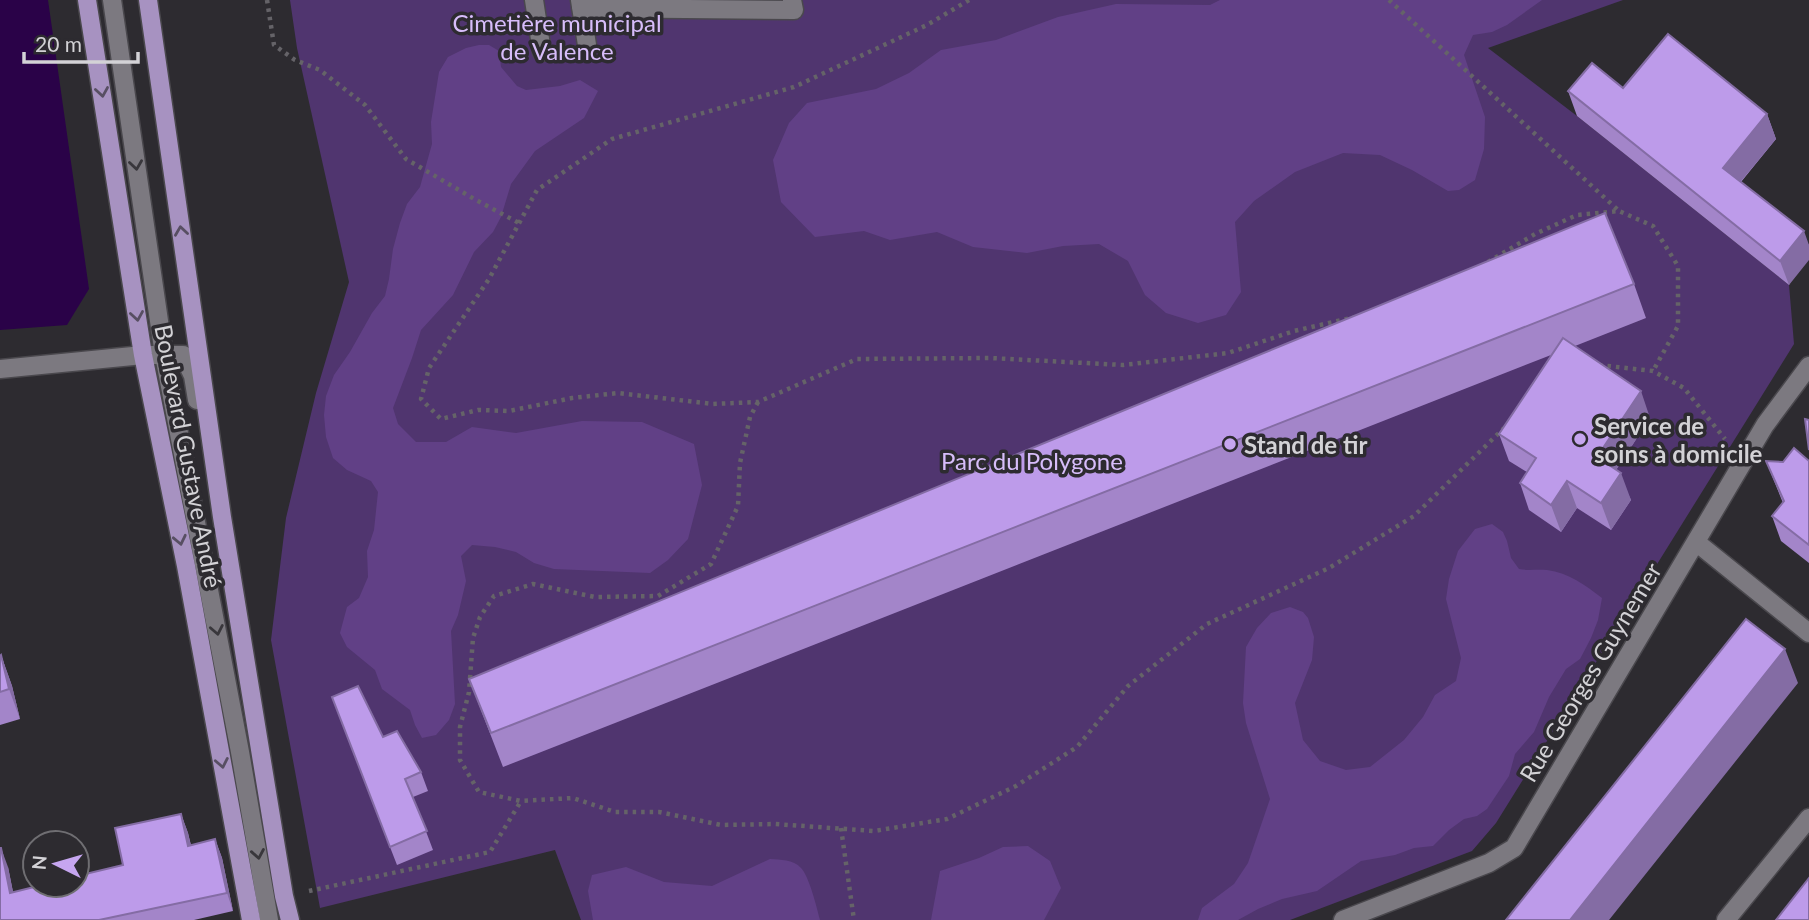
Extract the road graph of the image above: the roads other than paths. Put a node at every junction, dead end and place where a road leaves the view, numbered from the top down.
1 (88, 0) edge
2 (112, 0) edge
3 (148, 0) edge
4 (534, 0) edge
5 (580, 4) edge
6 (793, 5) edge
7 (587, 45) dead end
8 (542, 52) dead end
9 (143, 355) junction
10 (164, 355) junction
11 (1809, 366) edge
12 (0, 369) edge
13 (222, 517) junction
14 (1696, 542) junction
15 (1809, 633) edge
16 (1809, 818) edge
17 (287, 918) edge
18 (251, 920) edge
19 (269, 920) edge
20 (1343, 920) edge
21 (1726, 920) edge

1 -> 9 main road, Boulevard Gustave André
2 -> 10 street
13 -> 3 main road, Boulevard Gustave André
4 - 8 street
5 - 6 street
5 - 7 street
9 - 10 street
9 - 12 street
9 -> 18 main road, Boulevard Gustave André
10 - 13 street
10 -> 19 street
11 - 14 street, Rue Georges Guynemer
13 - 17 main road, Boulevard Gustave André
14 - 15 street
14 - 20 street, Rue Georges Guynemer
16 - 21 street

